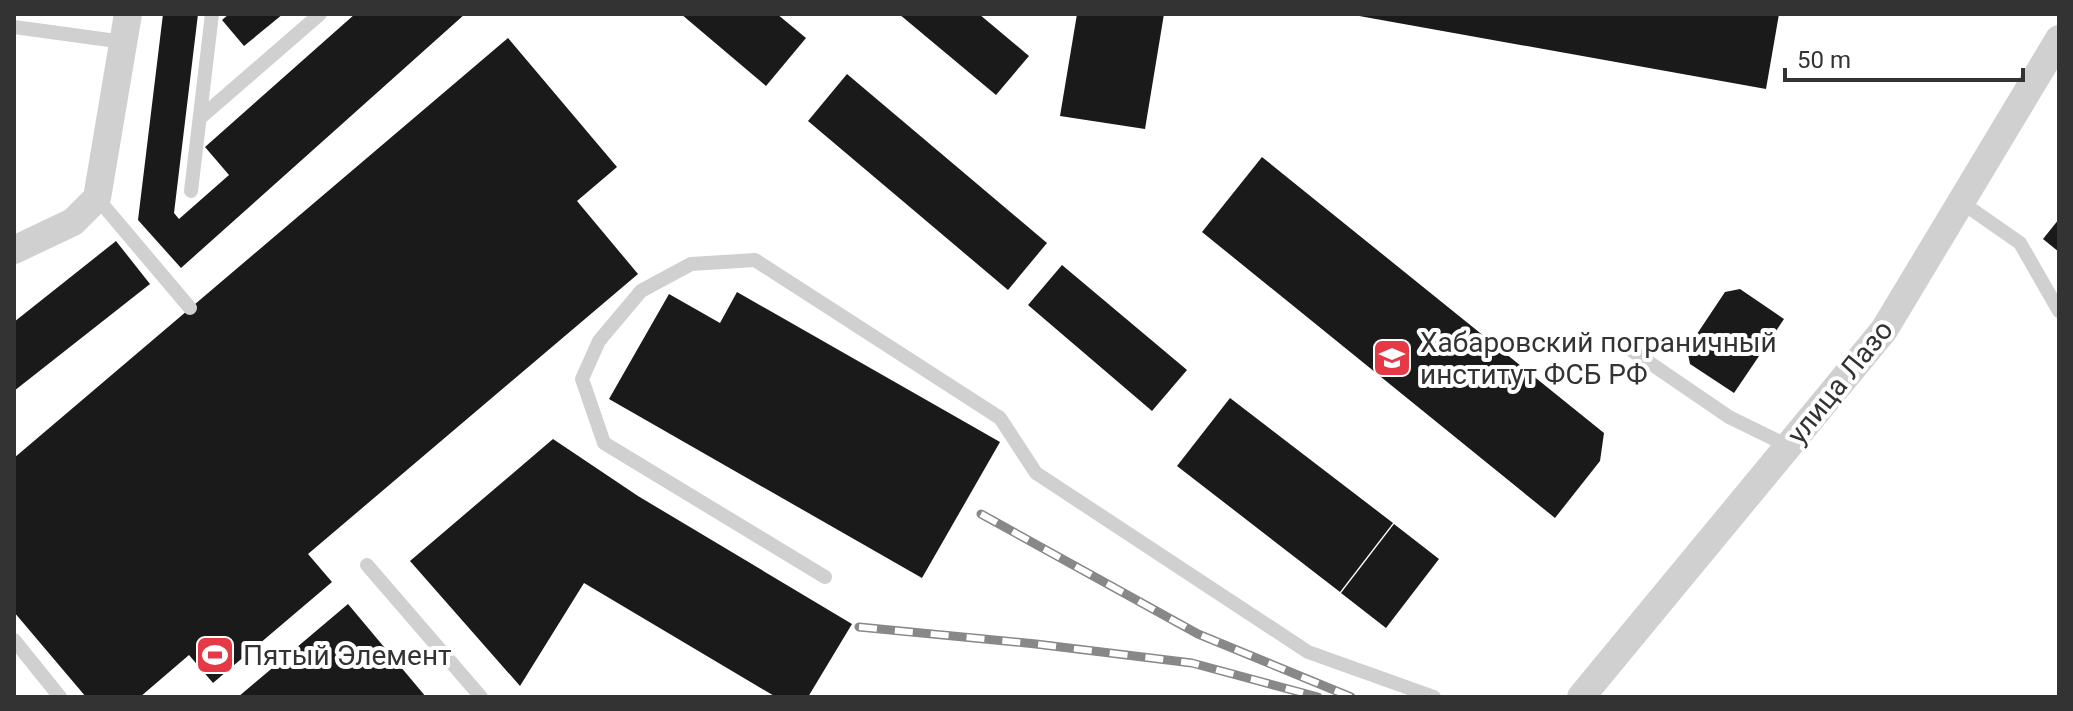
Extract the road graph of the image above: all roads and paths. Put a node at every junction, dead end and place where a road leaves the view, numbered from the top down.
1 (128, 14) edge
2 (212, 14) edge
3 (320, 14) edge
4 (14, 27) edge
5 (2059, 39) edge
6 (124, 42) junction
7 (200, 118) junction
8 (191, 191) dead end
9 (97, 198) junction
10 (1961, 202) junction
11 (14, 250) edge
12 (190, 308) dead end
13 (2059, 311) edge
14 (1628, 348) dead end
15 (1788, 446) junction
16 (367, 565) dead end
17 (825, 577) dead end
18 (14, 640) edge
19 (60, 697) edge
20 (481, 697) edge
21 (1434, 697) edge
22 (1581, 697) edge

1 - 6 street
2 - 7 lane
3 - 7 lane
4 - 6 lane
5 - 10 street, улица Лазо
6 - 9 street
7 - 8 lane
9 - 11 street
9 - 12 lane
10 - 13 lane
10 - 15 street, улица Лазо
14 - 15 lane
15 - 22 street, улица Лазо
16 - 20 lane
17 - 21 lane
18 - 19 lane

